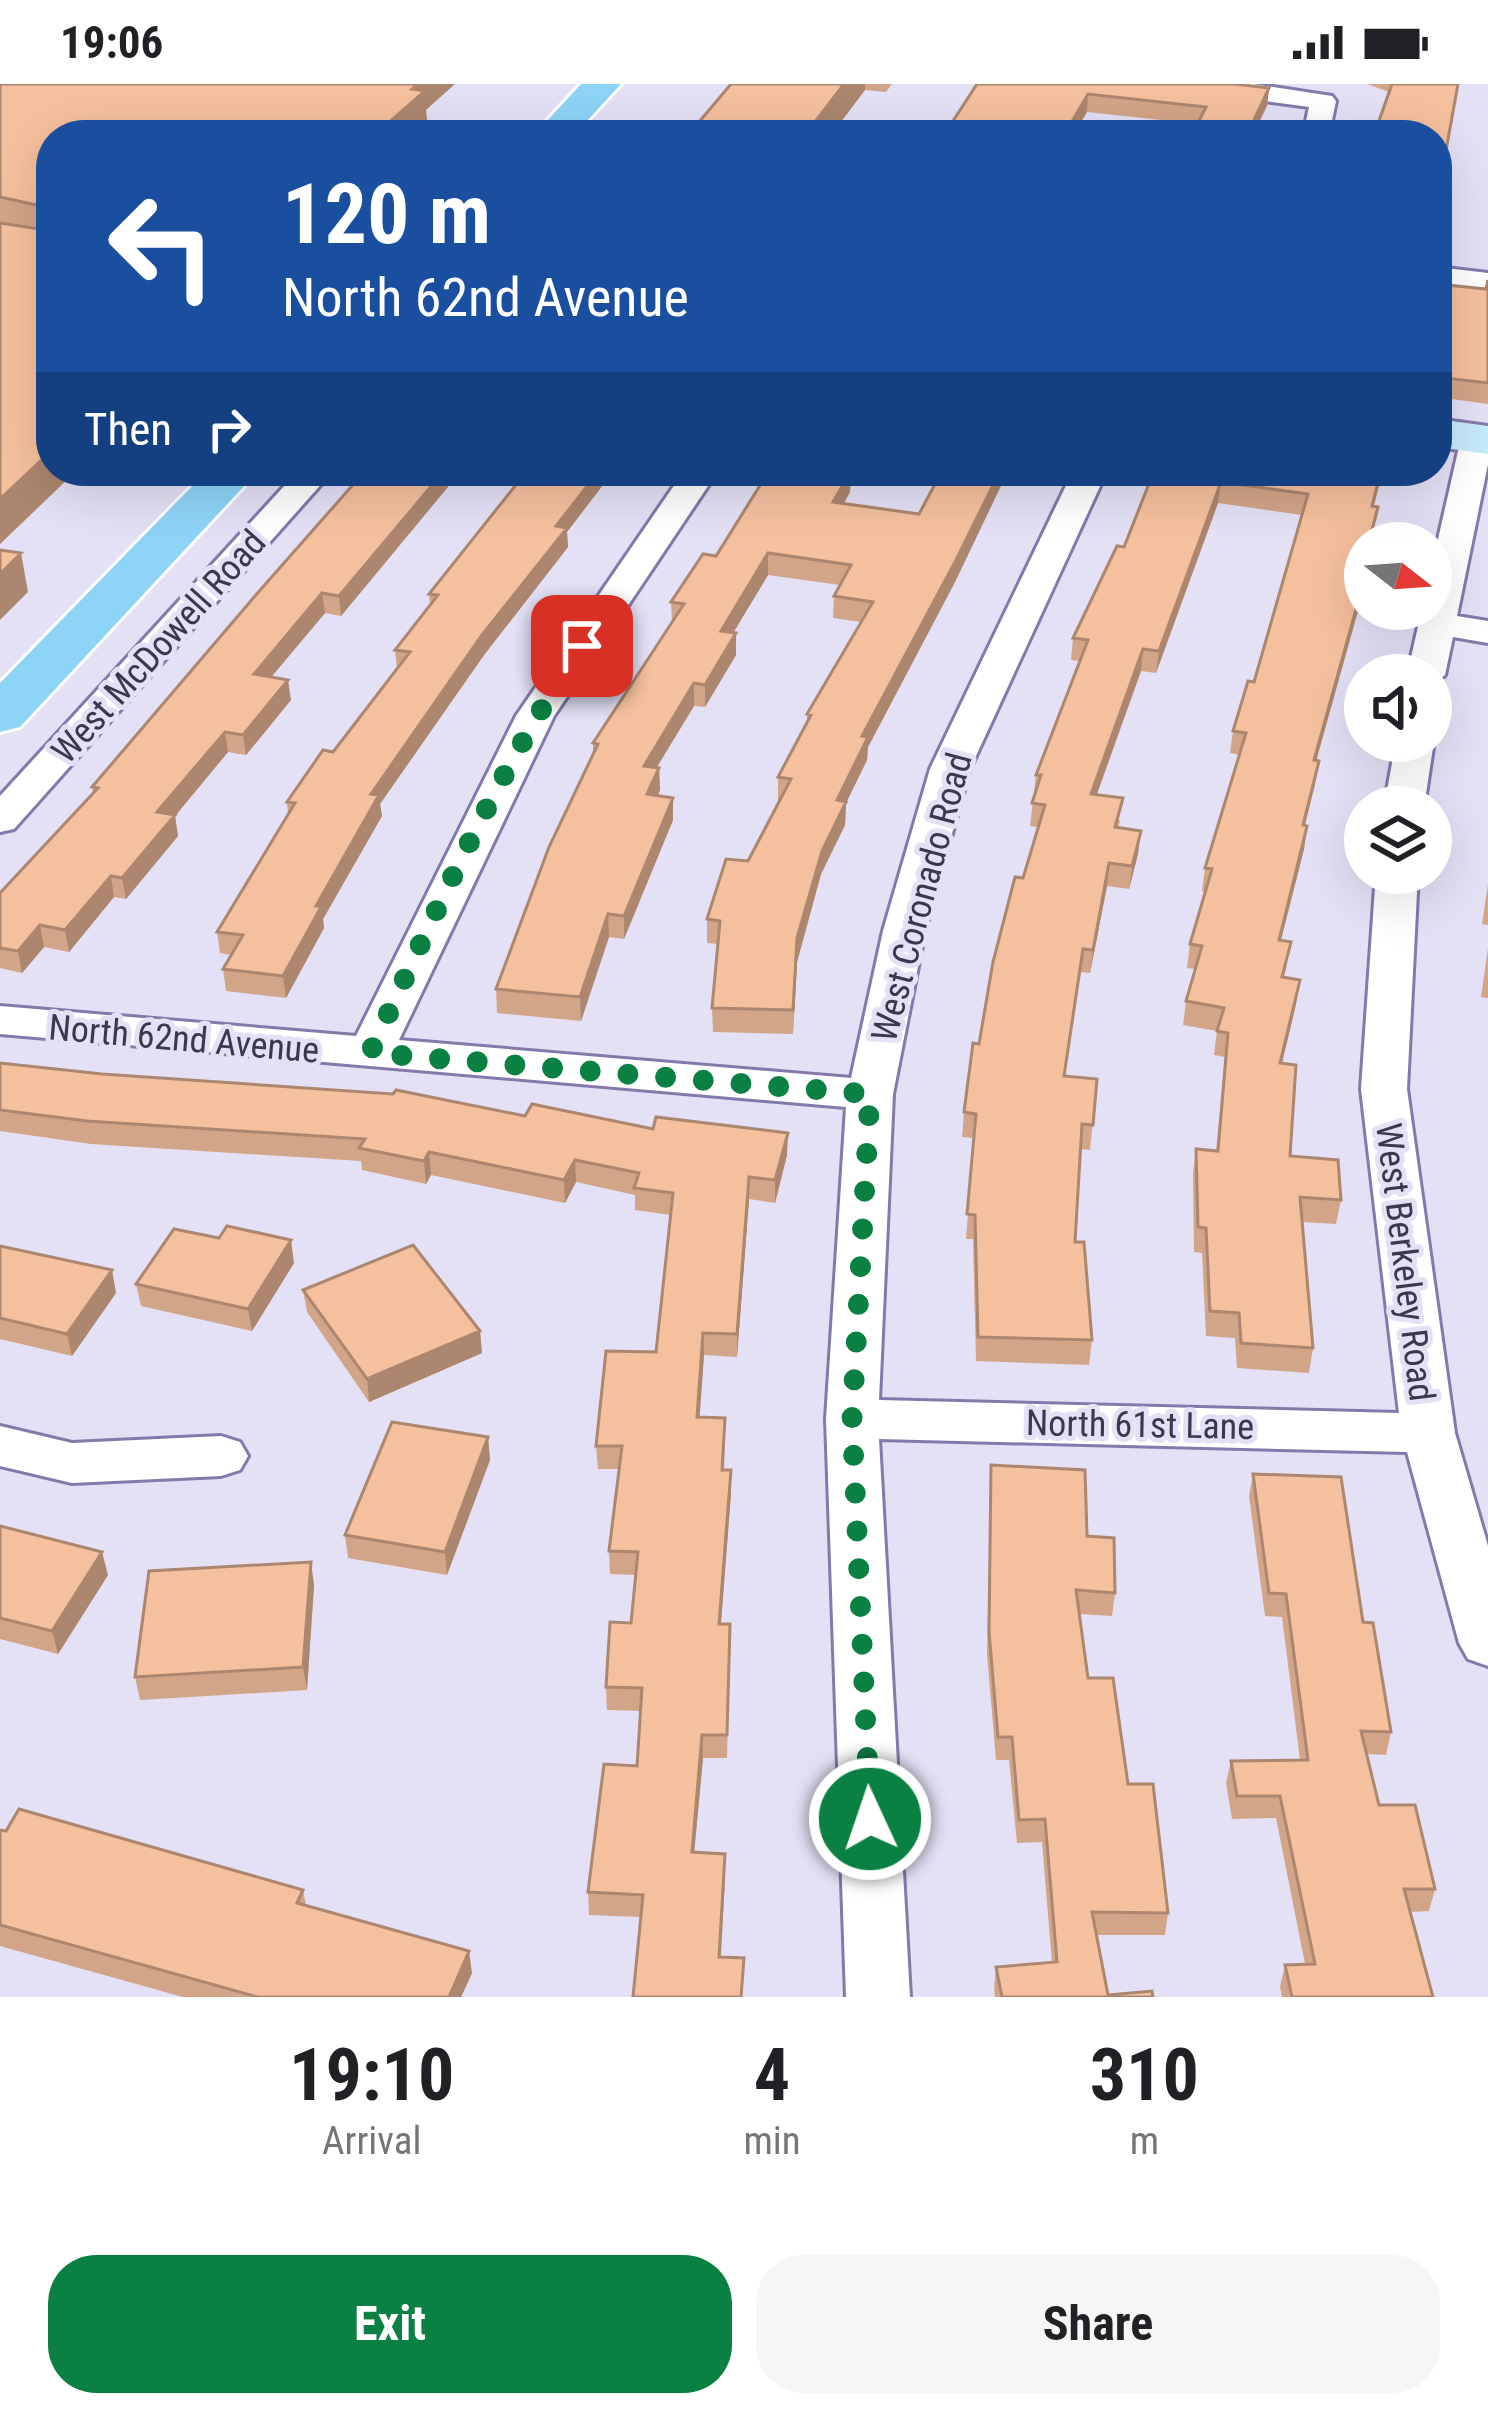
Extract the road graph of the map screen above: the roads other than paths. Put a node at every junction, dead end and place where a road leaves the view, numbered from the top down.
1 (602, 84) edge
2 (1196, 84) edge
3 (567, 120) edge
4 (1319, 120) edge
5 (1452, 278) edge
6 (1488, 282) edge
7 (1467, 437) edge
8 (220, 486) edge
9 (302, 486) edge
10 (690, 486) edge
11 (1083, 486) edge
12 (1452, 524) edge
13 (1452, 626) edge
14 (1488, 632) edge
15 (0, 715) edge
16 (0, 820) edge
17 (1396, 894) edge
18 (0, 1020) edge
19 (370, 1053) junction
20 (870, 1094) junction
21 (852, 1419) junction
22 (1428, 1433) junction
23 (0, 1446) edge
24 (221, 1456) dead end
25 (1488, 1643) edge
26 (878, 1997) edge

1 - 3 main road
2 - 4 street
5 - 6 street
7 - 12 street
8 - 15 main road, West McDowell Road
9 - 16 street, West McDowell Road
10 - 19 street
11 - 20 street, West Coronado Road
13 - 14 street
17 - 22 street, West Berkeley Road
18 - 19 street, North 62nd Avenue
19 - 20 street, North 62nd Avenue
20 - 21 street, West Coronado Road
21 - 22 street, North 61st Lane
21 - 26 street, West Coronado Road
22 - 25 street, West Berkeley Road
23 - 24 street

